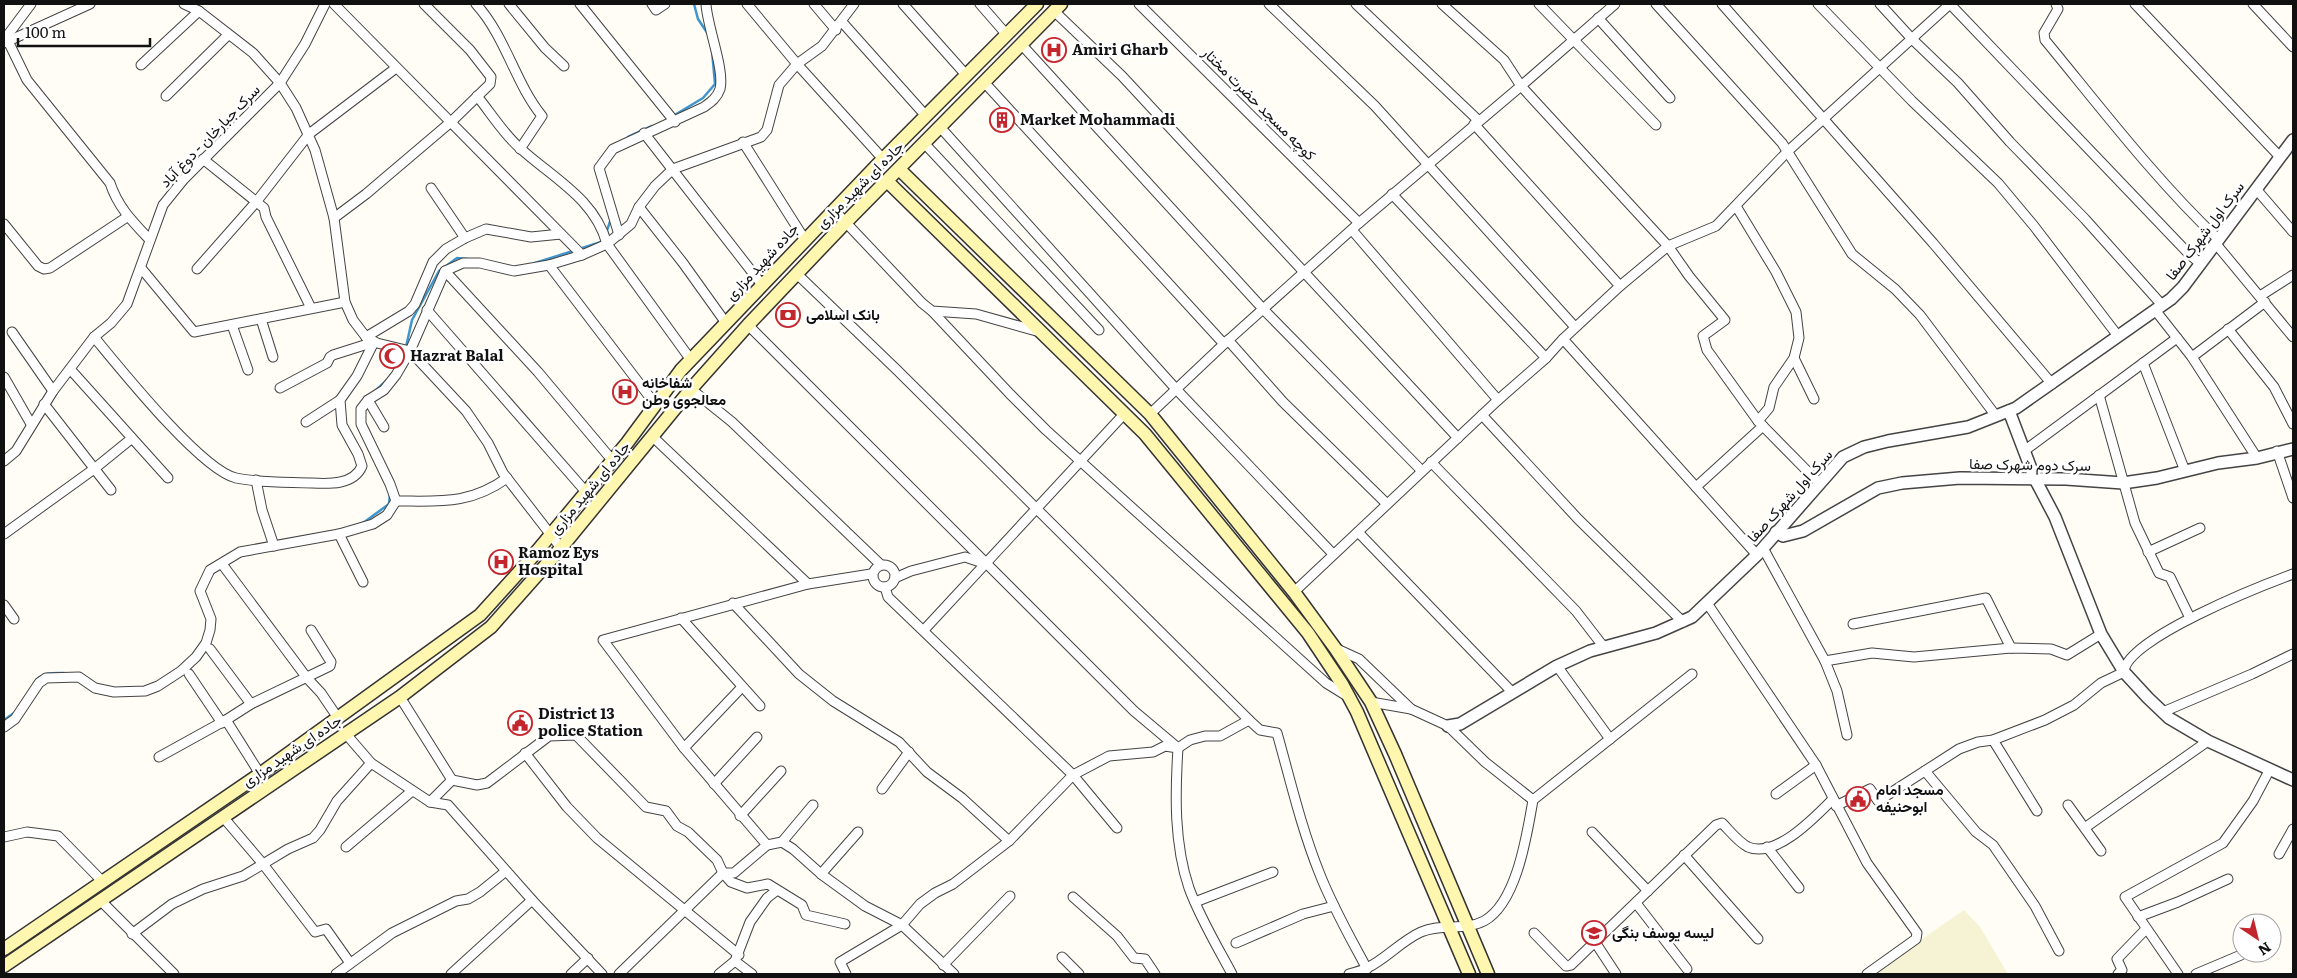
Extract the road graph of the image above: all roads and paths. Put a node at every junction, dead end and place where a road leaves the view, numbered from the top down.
1 (31, 4) edge
2 (90, 4) edge
3 (184, 4) edge
4 (334, 4) edge
5 (424, 4) edge
6 (476, 4) edge
7 (509, 4) edge
8 (580, 4) edge
9 (652, 4) edge
10 (665, 4) edge
11 (706, 4) edge
12 (747, 4) edge
13 (814, 4) edge
14 (854, 4) edge
15 (903, 4) edge
16 (980, 4) edge
17 (1037, 4) edge
18 (1139, 4) edge
19 (1268, 4) edge
20 (1356, 4) edge
21 (1442, 4) edge
22 (1539, 4) edge
23 (1614, 4) edge
24 (1656, 4) edge
25 (1722, 4) edge
26 (1818, 4) edge
27 (1880, 4) edge
28 (2056, 4) edge
29 (2135, 4) edge
30 (2253, 4) edge
31 (320, 5) edge
32 (1057, 7) edge
33 (198, 11) junction
34 (1598, 18) junction
35 (842, 22) junction
36 (836, 30) junction
37 (1007, 34) junction
38 (228, 35) junction
39 (1912, 39) junction
40 (1574, 40) junction
41 (5, 41) edge
42 (1021, 44) junction
43 (2293, 47) edge
44 (797, 64) junction
45 (141, 65) dead end
46 (564, 66) dead end
47 (396, 68) junction
48 (1880, 68) junction
49 (967, 76) junction
50 (984, 82) junction
51 (280, 84) junction
52 (1522, 86) junction
53 (166, 96) dead end
54 (477, 96) junction
55 (1670, 98) dead end
56 (926, 116) junction
57 (1825, 118) junction
58 (452, 121) junction
59 (675, 122) junction
60 (1477, 123) junction
61 (1656, 125) dead end
62 (940, 127) junction
63 (644, 133) junction
64 (309, 134) junction
65 (743, 142) junction
66 (924, 143) junction
67 (2291, 147) edge
68 (520, 149) junction
69 (1788, 151) junction
70 (2280, 157) junction
71 (203, 159) junction
72 (883, 159) junction
73 (1429, 164) junction
74 (673, 169) junction
75 (899, 169) junction
76 (887, 181) junction
77 (431, 188) dead end
78 (2256, 189) junction
79 (1392, 194) junction
80 (257, 201) junction
81 (1736, 206) junction
82 (638, 207) junction
83 (834, 210) junction
84 (127, 217) junction
85 (334, 218) junction
86 (846, 222) junction
87 (1359, 223) junction
88 (4, 224) edge
89 (1352, 230) junction
90 (2293, 232) edge
91 (561, 234) junction
92 (619, 234) junction
93 (465, 238) junction
94 (150, 239) junction
95 (805, 240) junction
96 (2217, 242) junction
97 (607, 244) junction
98 (1668, 246) junction
99 (582, 255) junction
100 (2201, 264) junction
101 (549, 265) junction
102 (141, 268) junction
103 (197, 269) dead end
104 (445, 271) junction
105 (1304, 272) junction
106 (797, 274) junction
107 (2293, 275) edge
108 (763, 286) junction
109 (1620, 286) junction
110 (2262, 299) junction
111 (345, 302) junction
112 (2158, 307) junction
113 (311, 308) junction
114 (427, 310) junction
115 (1264, 310) junction
116 (932, 311) junction
117 (261, 318) junction
118 (726, 323) junction
119 (232, 325) junction
120 (748, 326) junction
121 (1576, 327) junction
122 (2228, 329) junction
123 (1099, 330) dead end
124 (12, 332) dead end
125 (1045, 334) junction
126 (2118, 336) junction
127 (94, 337) junction
128 (2293, 337) edge
129 (2177, 338) junction
130 (370, 339) junction
131 (1563, 339) junction
132 (1226, 342) junction
133 (410, 351) junction
134 (273, 357) dead end
135 (2192, 357) junction
136 (1546, 358) junction
137 (1794, 358) junction
138 (691, 360) junction
139 (2143, 363) junction
140 (70, 368) junction
141 (248, 370) dead end
142 (4, 377) edge
143 (2052, 384) junction
144 (280, 388) dead end
145 (691, 389) junction
146 (1176, 389) junction
147 (53, 391) junction
148 (2099, 395) junction
149 (1814, 399) dead end
150 (340, 400) junction
151 (368, 400) junction
152 (1498, 400) junction
153 (44, 404) junction
154 (655, 404) junction
155 (2009, 411) junction
156 (1125, 414) junction
157 (1150, 414) junction
158 (1482, 415) junction
159 (1996, 416) junction
160 (643, 421) joint
161 (306, 422) dead end
162 (31, 424) junction
163 (1760, 424) junction
164 (2293, 424) edge
165 (384, 427) dead end
166 (653, 438) junction
167 (1458, 438) junction
168 (131, 439) junction
169 (2293, 449) edge
170 (2024, 450) junction
171 (2277, 451) junction
172 (2257, 458) junction
173 (612, 460) junction
174 (4, 461) edge
175 (1081, 461) junction
176 (1432, 462) junction
177 (94, 469) junction
178 (1422, 471) junction
179 (2185, 471) junction
180 (168, 478) dead end
181 (507, 478) junction
182 (2035, 479) junction
183 (256, 480) junction
184 (1819, 483) junction
185 (2123, 483) junction
186 (1696, 487) junction
187 (111, 490) dead end
188 (586, 492) junction
189 (2293, 498) edge
190 (396, 501) junction
191 (1387, 504) junction
192 (1035, 508) junction
193 (2200, 528) dead end
194 (1358, 532) junction
195 (1776, 532) junction
196 (4, 534) edge
197 (339, 534) junction
198 (550, 535) junction
199 (274, 546) junction
200 (561, 548) junction
201 (1760, 552) junction
202 (2148, 552) junction
203 (1334, 554) junction
204 (222, 564) junction
205 (985, 564) junction
206 (881, 565) junction
207 (871, 574) junction
208 (2293, 574) edge
209 (895, 578) junction
210 (363, 582) dead end
211 (808, 584) junction
212 (885, 586) junction
213 (1294, 592) junction
214 (733, 603) junction
215 (1707, 603) junction
216 (4, 605) edge
217 (681, 618) junction
218 (2190, 618) junction
219 (14, 619) dead end
220 (1683, 622) junction
221 (1854, 624) dead end
222 (312, 630) dead end
223 (924, 630) junction
224 (2101, 634) junction
225 (1603, 646) junction
226 (1335, 648) junction
227 (2011, 648) junction
228 (210, 649) dead end
229 (2293, 654) edge
230 (1824, 660) junction
231 (1557, 666) junction
232 (2124, 672) junction
233 (189, 674) dead end
234 (1692, 674) dead end
235 (1356, 677) junction
236 (306, 678) junction
237 (1342, 684) junction
238 (742, 688) junction
239 (1513, 693) junction
240 (400, 697) junction
241 (1349, 697) junction
242 (1371, 702) junction
243 (250, 704) junction
244 (760, 706) dead end
245 (1412, 709) junction
246 (2163, 712) junction
247 (338, 718) junction
248 (1249, 720) junction
249 (224, 722) junction
250 (1448, 726) junction
251 (4, 727) edge
252 (346, 734) junction
253 (1848, 735) dead end
254 (757, 736) dead end
255 (1610, 739) junction
256 (1993, 740) junction
257 (2208, 741) junction
258 (684, 748) junction
259 (1178, 748) junction
260 (909, 752) junction
261 (525, 753) junction
262 (159, 757) dead end
263 (371, 762) junction
264 (1816, 765) junction
265 (2270, 769) junction
266 (781, 771) dead end
267 (1925, 771) junction
268 (260, 774) junction
269 (1073, 775) junction
270 (452, 780) junction
271 (2293, 780) edge
272 (714, 784) junction
273 (882, 789) dead end
274 (412, 791) junction
275 (1776, 794) dead end
276 (1533, 800) junction
277 (430, 802) junction
278 (1834, 803) junction
279 (813, 805) dead end
280 (2068, 805) dead end
281 (2037, 812) dead end
282 (740, 816) junction
283 (223, 817) junction
284 (2086, 827) junction
285 (1117, 828) dead end
286 (2293, 829) edge
287 (858, 832) dead end
288 (1592, 832) dead end
289 (4, 837) edge
290 (1009, 841) junction
291 (782, 842) junction
292 (767, 845) junction
293 (1767, 846) junction
294 (346, 847) dead end
295 (2101, 851) dead end
296 (2279, 854) dead end
297 (1684, 856) junction
298 (263, 864) junction
299 (506, 871) junction
300 (1272, 872) dead end
301 (723, 873) junction
302 (821, 874) junction
303 (2228, 879) dead end
304 (103, 882) junction
305 (1799, 888) dead end
306 (776, 891) junction
307 (1648, 892) junction
308 (1010, 896) dead end
309 (1073, 897) dead end
310 (100, 900) junction
311 (532, 900) junction
312 (1195, 902) junction
313 (1636, 903) junction
314 (1334, 906) junction
315 (682, 910) junction
316 (2138, 917) junction
317 (845, 924) dead end
318 (902, 925) junction
319 (1449, 926) junction
320 (1469, 926) junction
321 (2146, 929) junction
322 (1534, 933) dead end
323 (132, 934) junction
324 (1758, 939) dead end
325 (1236, 942) dead end
326 (1595, 942) junction
327 (2059, 951) dead end
328 (6, 956) edge
329 (1062, 957) dead end
330 (588, 958) junction
331 (737, 958) junction
332 (2232, 959) edge
333 (350, 963) junction
334 (943, 965) junction
335 (1367, 969) junction
336 (1687, 969) dead end
337 (171, 973) edge
338 (336, 974) edge
339 (451, 974) edge
340 (571, 974) edge
341 (602, 974) edge
342 (619, 974) edge
343 (719, 974) edge
344 (752, 974) edge
345 (846, 974) edge
346 (954, 974) edge
347 (1079, 974) edge
348 (1156, 974) edge
349 (1232, 974) edge
350 (1349, 974) edge
351 (1470, 974) edge
352 (1488, 974) edge
353 (1616, 974) edge
354 (1867, 974) edge
355 (2118, 974) edge
356 (2178, 974) edge
357 (2196, 974) edge

1 - 41 street
2 - 41 street
3 - 33 street
4 - 47 street
5 - 54 street
6 - 68 street
7 - 46 street
8 - 59 street
9 - 10 street
11 - 59 street
12 - 44 street
13 - 36 street
14 - 35 street
15 - 49 street
16 - 37 street
17 - 37 main road, جاده شهید مزاری
18 - 87 street, کوچه مسجد حضرت مختار
19 - 73 street
20 - 60 street
21 - 52 street
22 - 40 street
23 - 34 street
24 - 69 street
25 - 57 street
26 - 48 street
27 - 39 street
28 - 96 street
29 - 70 street
30 - 43 street
31 - 51 street, سرک جبارخان - دوغ آباد
32 - 42 main road, جاده ای شهید مزاری
32 - 105 street
33 - 38 street
33 - 45 street
34 - 40 street
34 - 55 street
35 - 36 street
35 - 56 street
36 - 44 street
37 - 49 main road, جاده شهید مزاری
38 - 51 street
38 - 53 street
39 - 48 street
39 - 100 street
39 - 112 street
40 - 52 street
40 - 61 street
41 - 84 street
42 - 50 main road, جاده ای شهید مزاری
42 - 115 street
44 - 65 street
44 - 72 street
47 - 58 street
47 - 64 street
48 - 57 street
48 - 126 street
49 - 56 main road, جاده شهید مزاری
50 - 62 main road, جاده ای شهید مزاری
50 - 132 street
51 - 64 street
51 - 71 street, سرک جبارخان - دوغ آباد
52 - 60 street
52 - 98 street
54 - 58 street
54 - 68 street
56 - 72 main road, جاده شهید مزاری
57 - 69 street
57 - 143 street
58 - 85 street
58 - 91 street
59 - 63 street
60 - 73 street
60 - 109 street
62 - 66 main road, جاده ای شهید مزاری
62 - 146 street
63 - 74 street
63 - 92 street
64 - 80 street
64 - 85 street
65 - 74 street
65 - 95 street
66 - 75 main road, جاده ای شهید مزاری
66 - 123 street
67 - 70 street, سرک اول شهرک صفا
68 - 97 street
69 - 81 street
69 - 159 street
70 - 78 street, سرک اول شهرک صفا
71 - 80 street
71 - 94 street, سرک جبارخان - دوغ آباد
72 - 83 main road, جاده شهید مزاری
73 - 79 street
73 - 121 street
74 - 82 street
74 - 108 street
75 - 76 main road, جاده ای شهید مزاری
75 - 157 main road
76 - 86 main road, جاده ای شهید مزاری
76 - 125 main road
77 - 93 street
78 - 90 street
78 - 96 street, سرک اول شهرک صفا
79 - 87 street
79 - 136 street
80 - 103 street
80 - 113 street
81 - 98 street
81 - 137 street
82 - 92 street
82 - 118 street
83 - 86 street
83 - 95 main road, جاده شهید مزاری
84 - 88 street
84 - 94 street
85 - 111 street
86 - 106 main road, جاده ای شهید مزاری
86 - 116 street
87 - 89 street
89 - 105 street
89 - 152 street
91 - 93 street
91 - 99 street
92 - 97 street
93 - 130 street
94 - 102 street, سرک جبارخان - دوغ آباد
95 - 108 main road, جاده شهید مزاری
96 - 100 street, سرک اول شهرک صفا
96 - 110 street
97 - 99 street
97 - 138 street
98 - 109 street
98 - 163 street
99 - 101 street
100 - 112 street, سرک اول شهرک صفا
101 - 104 street
101 - 154 street
102 - 119 street
102 - 127 street, سرک جبارخان - دوغ آباد
104 - 114 street
104 - 173 street
105 - 115 street
105 - 167 street
106 - 120 main road, جاده ای شهید مزاری
106 - 192 street
107 - 110 street
108 - 118 main road, جاده شهید مزاری
109 - 121 street
110 - 122 street
110 - 128 street
111 - 113 street
111 - 130 street
112 - 126 street, سرک اول شهرک صفا
112 - 129 street
113 - 117 street
114 - 133 street
114 - 188 street
115 - 132 street
115 - 178 street
116 - 125 street
116 - 175 street
117 - 119 street
117 - 134 street
118 - 138 main road, جاده شهید مزاری
119 - 141 street
120 - 145 main road, جاده ای شهید مزاری
120 - 205 street
121 - 131 street
122 - 135 street
122 - 164 street
124 - 147 street
125 - 156 main road
126 - 143 street, سرک اول شهرک صفا
127 - 140 street, سرک جبارخان - دوغ آباد
127 - 183 street
129 - 135 street
129 - 139 street
130 - 133 street
130 - 144 street
130 - 150 street
131 - 136 street
131 - 186 street
132 - 146 street
132 - 191 street
133 - 151 street
133 - 181 street
135 - 172 street
136 - 152 street
137 - 149 street
137 - 163 street
138 - 154 main road, جاده شهید مزاری
139 - 148 street
139 - 179 street
140 - 147 street, سرک جبارخان - دوغ آباد
140 - 168 street
142 - 162 street
143 - 155 street, سرک اول شهرک صفا
145 - 166 main road, جاده ای شهید مزاری
145 - 206 street
146 - 157 street
146 - 203 street
147 - 153 street, سرک جبارخان - دوغ آباد
148 - 170 street
148 - 185 street
150 - 161 street
150 - 183 street
151 - 165 street
151 - 190 street
152 - 158 street
153 - 162 street, سرک جبارخان - دوغ آباد
153 - 177 street
154 - 160 main road, جاده شهید مزاری
155 - 159 street, سرک اول شهرک صفا
155 - 170 street
156 - 175 street
156 - 237 main road
157 - 213 main road
158 - 167 street
158 - 220 street
159 - 184 street, سرک اول شهرک صفا
160 - 173 main road, جاده ای شهید مزاری
162 - 174 street, سرک جبارخان - دوغ آباد
163 - 184 street
163 - 186 street
166 - 200 main road, جاده ای شهید مزاری
166 - 211 street
167 - 176 street
168 - 177 street
168 - 180 street
169 - 171 street, سرک دوم شهرک صفا
170 - 182 street
171 - 172 street, سرک دوم شهرک صفا
171 - 189 street
172 - 179 street, سرک دوم شهرک صفا
173 - 188 main road, جاده ای شهید مزاری
175 - 192 street
175 - 241 street
176 - 178 street
176 - 225 street
177 - 187 street
177 - 196 street
178 - 191 street
179 - 185 street, سرک دوم شهرک صفا
181 - 190 street
181 - 198 street
182 - 185 street, سرک دوم شهرک صفا
182 - 195 street, سرک دوم شهرک صفا
182 - 224 street
183 - 199 street
184 - 195 street, سرک اول شهرک صفا
185 - 202 street
186 - 201 street
188 - 198 main road, جاده ای شهید مزاری
190 - 197 street
191 - 194 street
192 - 205 street
192 - 248 street
193 - 202 street
194 - 203 street
194 - 239 street
195 - 201 street, سرک اول شهرک صفا
197 - 199 street
197 - 210 street
198 - 200 street
198 - 247 main road, جاده ای شهید مزاری
199 - 204 street
200 - 240 main road, جاده ای شهید مزاری
201 - 215 street, سرک اول شهرک صفا
201 - 230 street
202 - 218 street
203 - 213 street
204 - 236 street
204 - 251 street
205 - 209 street
205 - 223 street
205 - 259 street
206 - 207 street
206 - 209 street
207 - 211 street
207 - 212 street
208 - 218 street
209 - 212 street
211 - 214 street
212 - 223 street
213 - 226 main road
214 - 217 street
214 - 260 street
215 - 220 street, سرک اول شهرک صفا
215 - 264 street
216 - 219 street
217 - 238 street
217 - 258 street
218 - 232 street
220 - 225 street, سرک اول شهرک صفا
221 - 227 street
222 - 236 street
223 - 269 street
224 - 227 street
224 - 232 street
225 - 231 street, سرک اول شهرک صفا
226 - 235 main road
226 - 245 street
227 - 230 street
228 - 243 street
229 - 246 street
230 - 253 street
231 - 239 street, سرک اول شهرک صفا
231 - 255 street
232 - 246 street
232 - 256 street
233 - 249 street
234 - 255 street
235 - 237 main road
235 - 242 main road
236 - 243 street
236 - 247 street
237 - 241 main road
238 - 244 street
238 - 258 street
239 - 250 street, سرک اول شهرک صفا
240 - 252 main road, جاده ای شهید مزاری
240 - 270 street
241 - 319 main road
242 - 245 street
242 - 320 main road
243 - 249 street
245 - 250 street
246 - 257 street
247 - 268 main road, جاده ای شهید مزاری
248 - 259 street
248 - 314 street
249 - 262 street
249 - 268 street
250 - 276 street
252 - 263 street
252 - 283 main road, جاده ای شهید مزاری
254 - 272 street
255 - 276 street
256 - 267 street
256 - 281 street
257 - 265 street
257 - 284 street
258 - 272 street
259 - 269 street
259 - 312 street
260 - 273 street
260 - 290 street
261 - 270 street
261 - 301 street
261 - 315 street
263 - 274 street
263 - 298 street
264 - 275 street
264 - 278 street
265 - 271 street
265 - 316 street
266 - 282 street
267 - 278 street
267 - 327 street
268 - 304 main road, جاده ای شهید مزاری
269 - 285 street
269 - 290 street
270 - 277 street
272 - 282 street
274 - 277 street
274 - 294 street
276 - 320 street
277 - 299 street
278 - 293 street
278 - 354 street
279 - 291 street
280 - 284 street
282 - 292 street
283 - 298 street
283 - 310 main road, جاده ای شهید مزاری
284 - 295 street
286 - 296 street
287 - 302 street
288 - 307 street
289 - 304 street
290 - 318 street
291 - 292 street
291 - 302 street
292 - 301 street
293 - 297 street
293 - 305 street
297 - 307 street
297 - 324 street
298 - 323 street
298 - 333 street
299 - 311 street
299 - 333 street
300 - 312 street
301 - 306 street
301 - 315 street
302 - 318 street
303 - 316 street
304 - 328 main road, جاده ای شهید مزاری
306 - 317 street
306 - 331 street
307 - 313 street
308 - 334 street
309 - 348 street
310 - 323 street
310 - 328 main road, جاده ای شهید مزاری
311 - 330 street
311 - 339 street
312 - 349 street
313 - 326 street
313 - 336 street
314 - 325 street
314 - 335 street
315 - 331 street
315 - 342 street
316 - 321 street
318 - 334 street
318 - 345 street
319 - 320 street
319 - 335 street
319 - 351 main road
320 - 352 main road
321 - 355 street
321 - 356 street
322 - 326 street
323 - 337 street
326 - 353 street
329 - 347 street
330 - 340 street
330 - 341 street
331 - 343 street
331 - 344 street
332 - 357 street
333 - 338 street
334 - 346 street
335 - 350 street

